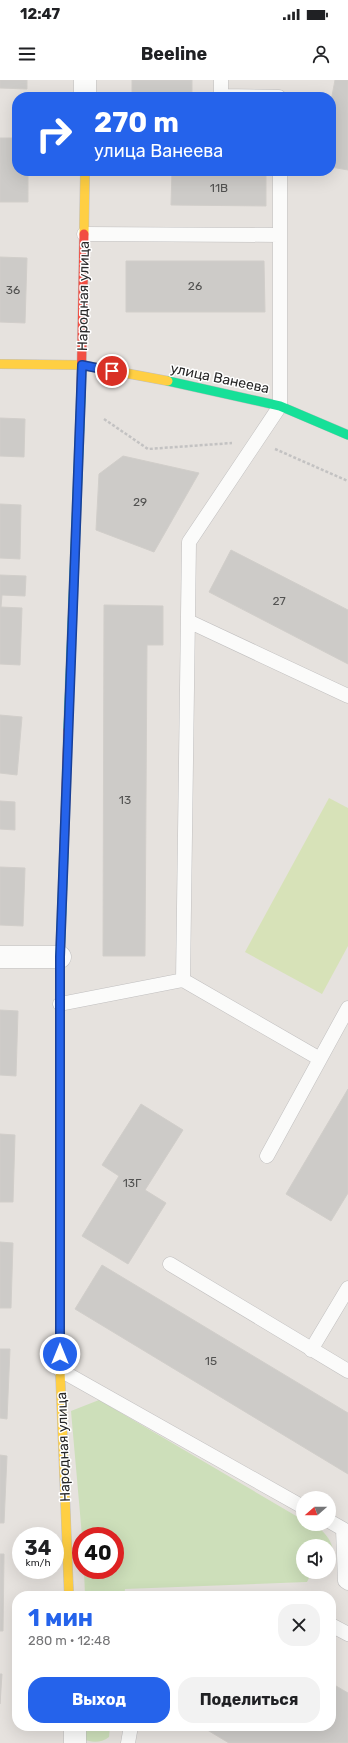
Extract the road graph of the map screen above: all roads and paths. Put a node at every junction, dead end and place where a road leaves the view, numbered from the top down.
1 (85, 80) edge
2 (221, 80) edge
3 (85, 92) edge
4 (221, 92) edge
5 (85, 176) edge
6 (280, 176) edge
7 (84, 234) junction
8 (280, 235) junction
9 (0, 364) edge
10 (82, 365) junction
11 (280, 406) junction
12 (104, 418) dead end
13 (348, 435) edge
14 (257, 441) junction
15 (348, 481) edge
16 (188, 621) junction
17 (348, 696) edge
18 (0, 957) edge
19 (60, 957) junction
20 (182, 980) junction
21 (60, 1004) junction
22 (348, 1008) edge
23 (320, 1059) junction
24 (267, 1156) dead end
25 (170, 1264) dead end
26 (348, 1288) edge
27 (311, 1350) junction
28 (60, 1370) junction
29 (348, 1372) edge
30 (296, 1502) edge
31 (336, 1525) edge
32 (347, 1580) edge
33 (69, 1591) edge
34 (336, 1628) edge
35 (348, 1634) edge
36 (75, 1731) edge
37 (130, 1731) edge
38 (75, 1743) edge
39 (128, 1743) edge

1 - 3 street
2 - 4 lane
5 - 7 street, Народная улица
6 - 8 lane
7 - 8 lane
7 - 10 street, Народная улица
8 - 11 lane
9 - 10 street, улица Ванеева
10 - 11 street, улица Ванеева
10 - 19 street, Народная улица
11 - 13 street, улица Ванеева
11 - 14 lane
12 - 14 path
14 - 15 path
14 - 16 lane
16 - 17 lane
16 - 20 lane
18 - 19 street
19 - 21 street, Народная улица
20 - 21 lane
20 - 23 lane
21 - 28 street, Народная улица
22 - 23 lane
23 - 24 lane
25 - 27 lane
26 - 27 lane
27 - 29 lane
28 - 30 lane
28 - 33 street, Народная улица
31 - 32 lane
34 - 35 lane
36 - 38 street
37 - 39 lane

